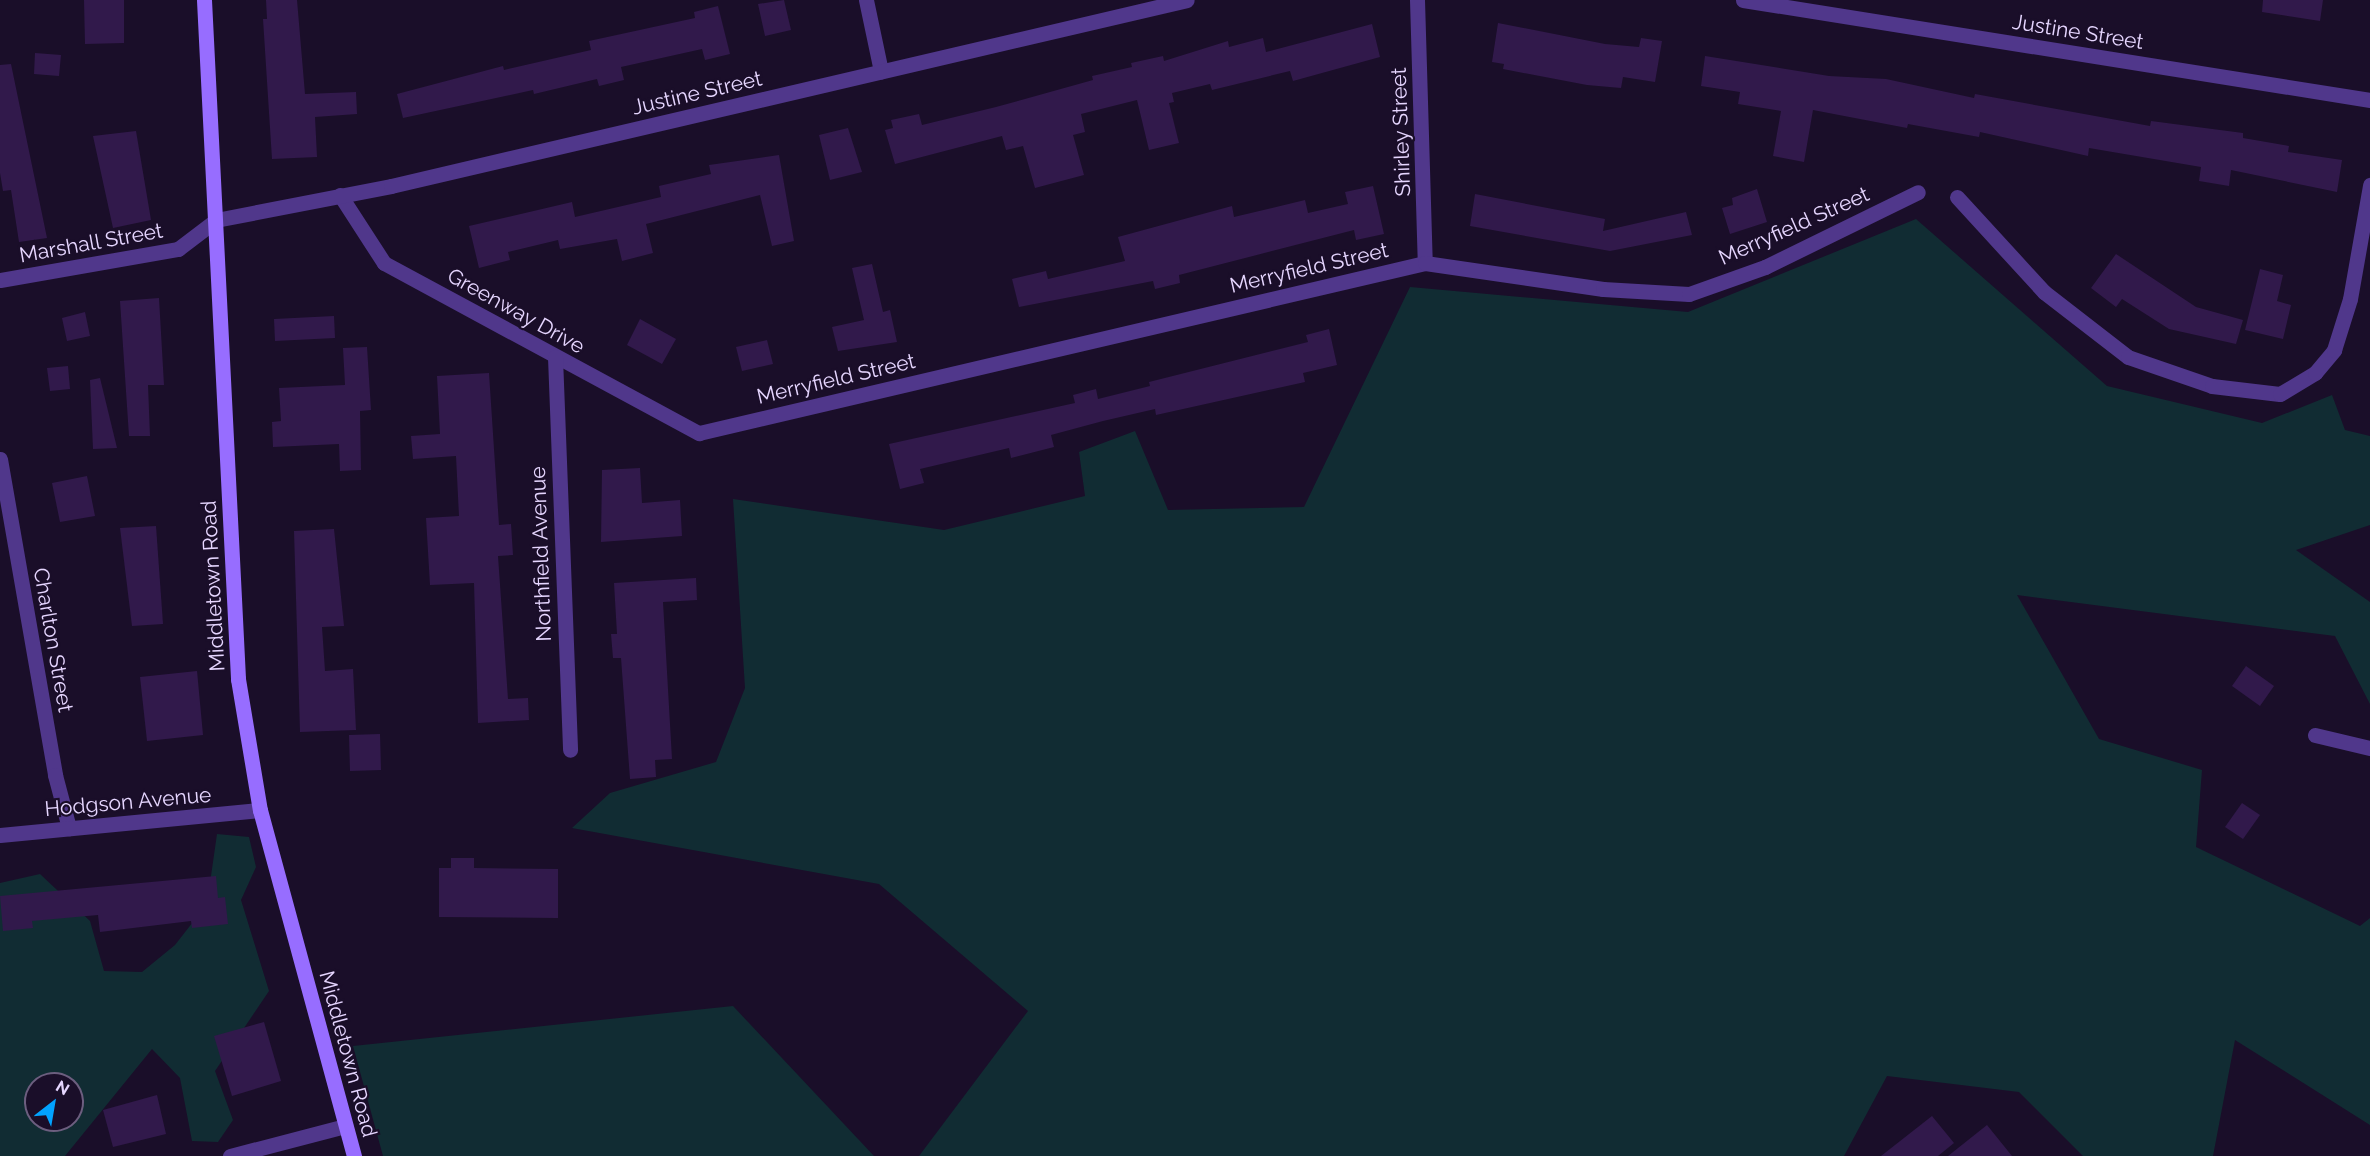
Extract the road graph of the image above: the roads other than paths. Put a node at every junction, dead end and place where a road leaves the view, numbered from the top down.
1 (204, 0) edge
2 (866, 0) edge
3 (1187, 0) edge
4 (1417, 0) edge
5 (1743, 0) edge
6 (880, 71) junction
7 (2370, 100) edge
8 (2370, 185) edge
9 (1918, 192) dead end
10 (340, 195) junction
11 (1957, 197) dead end
12 (216, 220) junction
13 (1425, 263) junction
14 (0, 280) edge
15 (555, 357) junction
16 (699, 433) joint
17 (0, 459) edge
18 (2315, 735) dead end
19 (2370, 748) edge
20 (570, 750) dead end
21 (260, 810) junction
22 (69, 828) junction
23 (0, 835) edge
24 (345, 1126) junction
25 (230, 1156) edge
26 (354, 1156) edge

1 - 12 street, Middletown Road
2 - 6 street
3 - 6 street, Justine Street
4 - 13 street, Shirley Street
5 - 7 street, Justine Street
6 - 10 street, Justine Street
8 - 11 street
9 - 13 street, Merryfield Street
10 - 12 street, Justine Street
10 - 15 street, Greenway Drive
12 - 14 street, Marshall Street
12 - 21 street, Middletown Road
13 - 16 street, Merryfield Street
15 - 16 street, Greenway Drive
15 - 20 street, Northfield Avenue
17 - 22 street, Charlton Street
18 - 19 street
21 - 22 street, Hodgson Avenue
21 - 24 street, Middletown Road
22 - 23 street, Hodgson Avenue
24 - 25 street
24 - 26 street, Middletown Road

